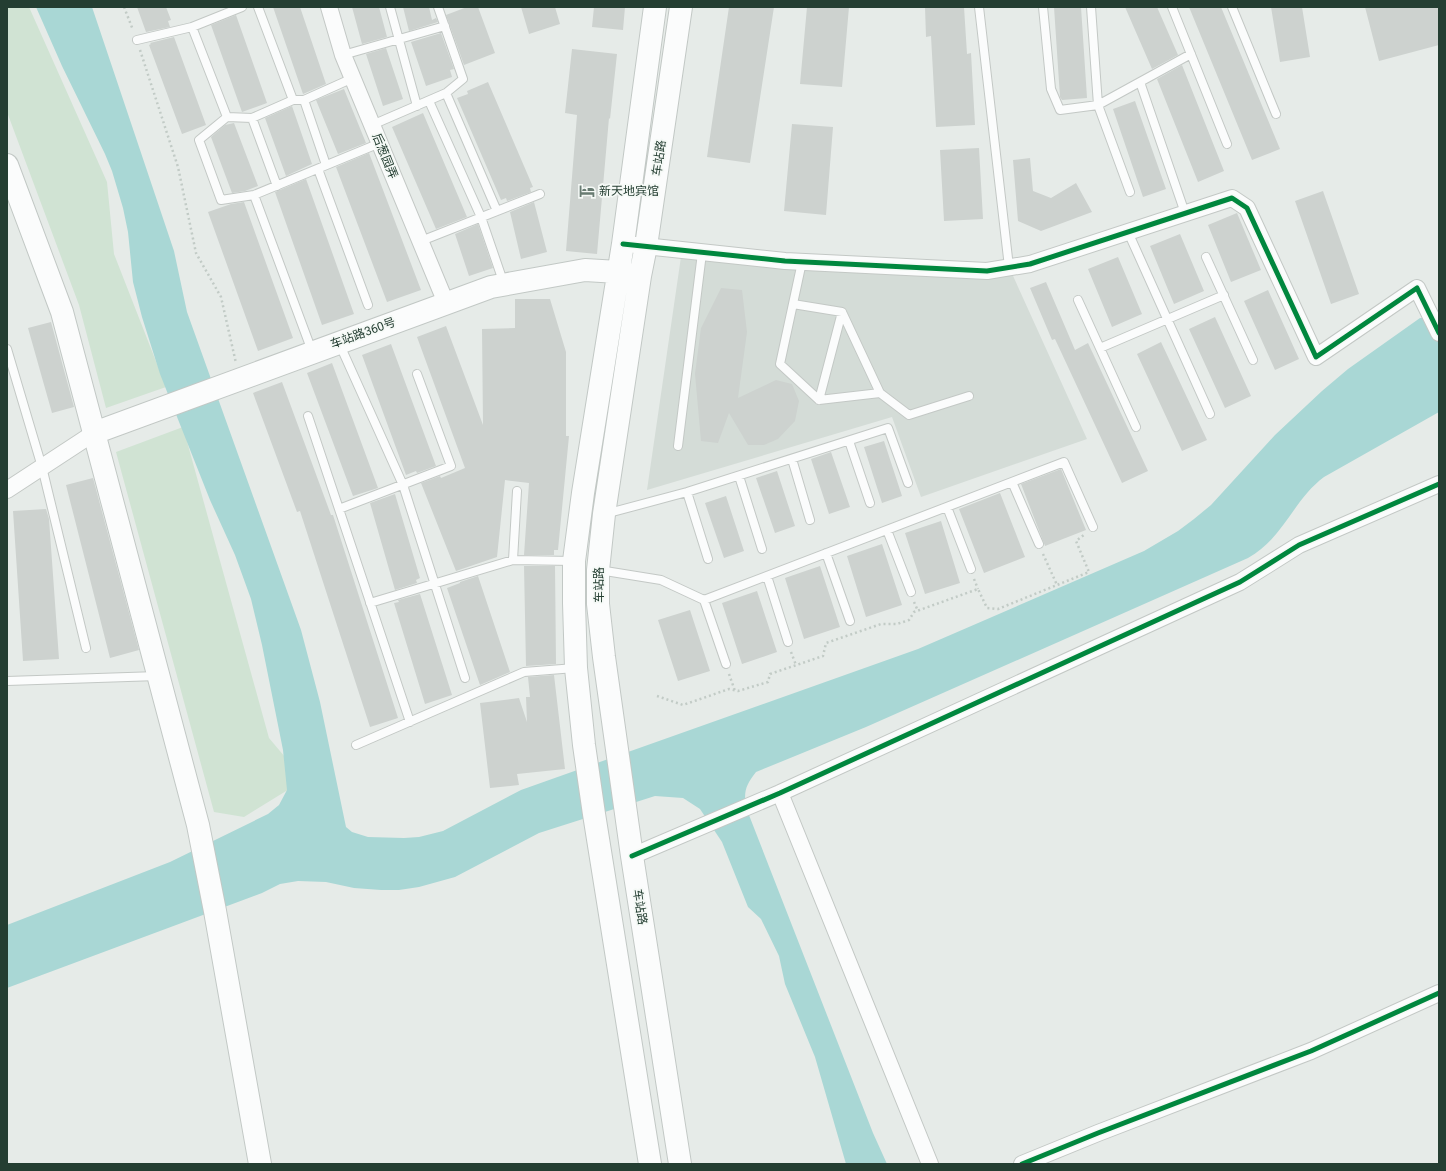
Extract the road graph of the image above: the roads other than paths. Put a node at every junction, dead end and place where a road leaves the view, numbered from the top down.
1 (242, 7) edge
2 (258, 7) edge
3 (328, 7) edge
4 (390, 7) edge
5 (438, 7) edge
6 (655, 7) edge
7 (681, 7) edge
8 (979, 7) edge
9 (1043, 7) edge
10 (1091, 7) edge
11 (1172, 7) edge
12 (1232, 7) edge
13 (445, 26) junction
14 (192, 27) junction
15 (398, 39) junction
16 (137, 40) road end
17 (1191, 54) junction
18 (343, 55) junction
19 (353, 78) junction
20 (1140, 82) junction
21 (446, 93) junction
22 (293, 100) junction
23 (304, 100) junction
24 (429, 101) junction
25 (1098, 105) junction
26 (417, 106) junction
27 (1276, 114) dead end
28 (227, 117) junction
29 (252, 118) junction
30 (372, 124) junction
31 (380, 143) junction
32 (1227, 144) dead end
33 (326, 165) junction
34 (318, 169) junction
35 (8, 170) edge
36 (277, 186) junction
37 (1130, 192) dead end
38 (540, 194) dead end
39 (254, 195) junction
40 (497, 211) junction
41 (1185, 213) junction
42 (481, 217) junction
43 (1128, 232) junction
44 (420, 241) junction
45 (623, 244) junction
46 (646, 246) junction
47 (702, 253) junction
48 (1206, 257) dead end
49 (802, 262) junction
50 (1009, 267) junction
51 (618, 272) junction
52 (640, 276) junction
53 (504, 284) junction
54 (1224, 296) junction
55 (1078, 300) dead end
56 (446, 303) junction
57 (794, 304) junction
58 (368, 305) dead end
59 (842, 312) junction
60 (1167, 320) junction
61 (1439, 333) edge
62 (339, 342) junction
63 (1100, 348) junction
64 (7, 349) edge
65 (312, 352) junction
66 (1253, 360) dead end
67 (417, 374) dead end
68 (880, 393) junction
69 (969, 396) dead end
70 (819, 400) junction
71 (1210, 414) dead end
72 (308, 416) dead end
73 (1136, 427) dead end
74 (94, 433) junction
75 (849, 441) junction
76 (678, 446) dead end
77 (792, 459) junction
78 (42, 467) junction
79 (739, 476) junction
80 (1012, 482) junction
81 (908, 483) dead end
82 (1439, 484) edge
83 (403, 485) junction
84 (7, 490) edge
85 (517, 491) dead end
86 (687, 492) junction
87 (870, 503) dead end
88 (947, 507) junction
89 (339, 509) junction
90 (604, 514) junction
91 (810, 520) dead end
92 (1093, 527) road end
93 (887, 530) junction
94 (1039, 544) road end
95 (762, 549) dead end
96 (826, 553) junction
97 (708, 559) dead end
98 (513, 560) junction
99 (574, 561) junction
100 (971, 569) dead end
101 (598, 570) junction
102 (767, 576) junction
103 (435, 584) junction
104 (911, 592) dead end
105 (704, 600) junction
106 (370, 602) junction
107 (850, 621) dead end
108 (788, 642) dead end
109 (86, 648) dead end
110 (726, 664) road end
111 (576, 668) junction
112 (159, 676) junction
113 (465, 678) dead end
114 (7, 681) edge
115 (410, 722) junction
116 (356, 746) dead end
117 (780, 793) junction
118 (632, 856) junction
119 (1439, 994) edge
120 (260, 1164) edge
121 (650, 1164) edge
122 (680, 1164) edge
123 (930, 1164) edge
124 (1022, 1164) edge

1 - 14 lane
2 - 22 lane
3 - 18 street, 后葱园弄
4 - 15 lane
5 - 13 lane
6 - 45 main road, 车站路
7 - 46 main road, 车站路
8 - 50 lane
9 - 25 lane
10 - 25 lane
11 - 17 lane
12 - 27 lane
13 - 15 lane
13 - 21 lane
14 - 16 lane
14 - 28 lane
15 - 18 lane
15 - 26 lane
17 - 20 lane
17 - 32 lane
18 - 19 street, 后葱园弄
19 - 23 lane
19 - 30 street, 后葱园弄
20 - 25 lane
20 - 41 lane
21 - 24 lane
21 - 40 lane
22 - 23 lane
22 - 29 lane
23 - 33 lane
24 - 26 lane
24 - 42 lane
25 - 37 lane
26 - 30 lane
28 - 29 lane
28 - 39 lane
29 - 36 lane
30 - 31 street, 后葱园弄
31 - 33 lane
31 - 44 street, 后葱园弄
33 - 34 lane
34 - 36 lane
34 - 58 lane
35 - 74 main road
36 - 39 lane
38 - 40 lane
39 - 65 lane
40 - 42 lane
41 - 43 street
41 - 61 street
42 - 44 lane
42 - 53 lane
43 - 50 street
43 - 60 lane
44 - 56 street, 后葱园弄
45 - 46 street
45 - 51 main road, 车站路
46 - 47 street
46 - 52 main road, 车站路
47 - 49 street
47 - 76 lane
48 - 54 lane
49 - 50 street
49 - 57 lane
51 - 52 main road, 车站路360号
51 - 53 main road, 车站路360号
51 - 99 main road, 车站路
52 - 90 main road, 车站路
53 - 56 main road, 车站路360号
54 - 60 lane
54 - 66 lane
55 - 63 lane
56 - 62 main road, 车站路360号
57 - 59 lane
57 - 70 lane
59 - 68 lane
59 - 70 lane
60 - 63 lane
60 - 71 lane
62 - 65 main road, 车站路360号
62 - 83 lane
63 - 73 lane
64 - 78 lane
65 - 74 main road, 车站路360号
67 - 83 lane
68 - 69 lane
68 - 70 lane
72 - 89 lane
74 - 78 street
74 - 112 main road
75 - 77 lane
75 - 81 lane
75 - 87 lane
77 - 79 lane
77 - 91 lane
78 - 84 street
78 - 109 lane
79 - 86 lane
79 - 95 lane
80 - 88 lane
80 - 92 lane
80 - 94 lane
82 - 117 street
83 - 89 lane
83 - 103 lane
85 - 98 lane
86 - 90 lane
86 - 97 lane
88 - 93 lane
88 - 100 lane
89 - 106 lane
90 - 101 main road, 车站路
93 - 96 lane
93 - 104 lane
96 - 102 lane
96 - 107 lane
98 - 99 lane
98 - 103 lane
99 - 111 main road, 车站路
101 - 105 lane
101 - 118 main road, 车站路
102 - 105 lane
102 - 108 lane
103 - 106 lane
103 - 113 lane
105 - 110 lane
106 - 115 lane
111 - 115 lane
111 - 121 main road, 车站路
112 - 114 lane
112 - 120 main road
115 - 116 lane
117 - 118 street
117 - 123 street
118 - 122 main road, 车站路
119 - 124 street

